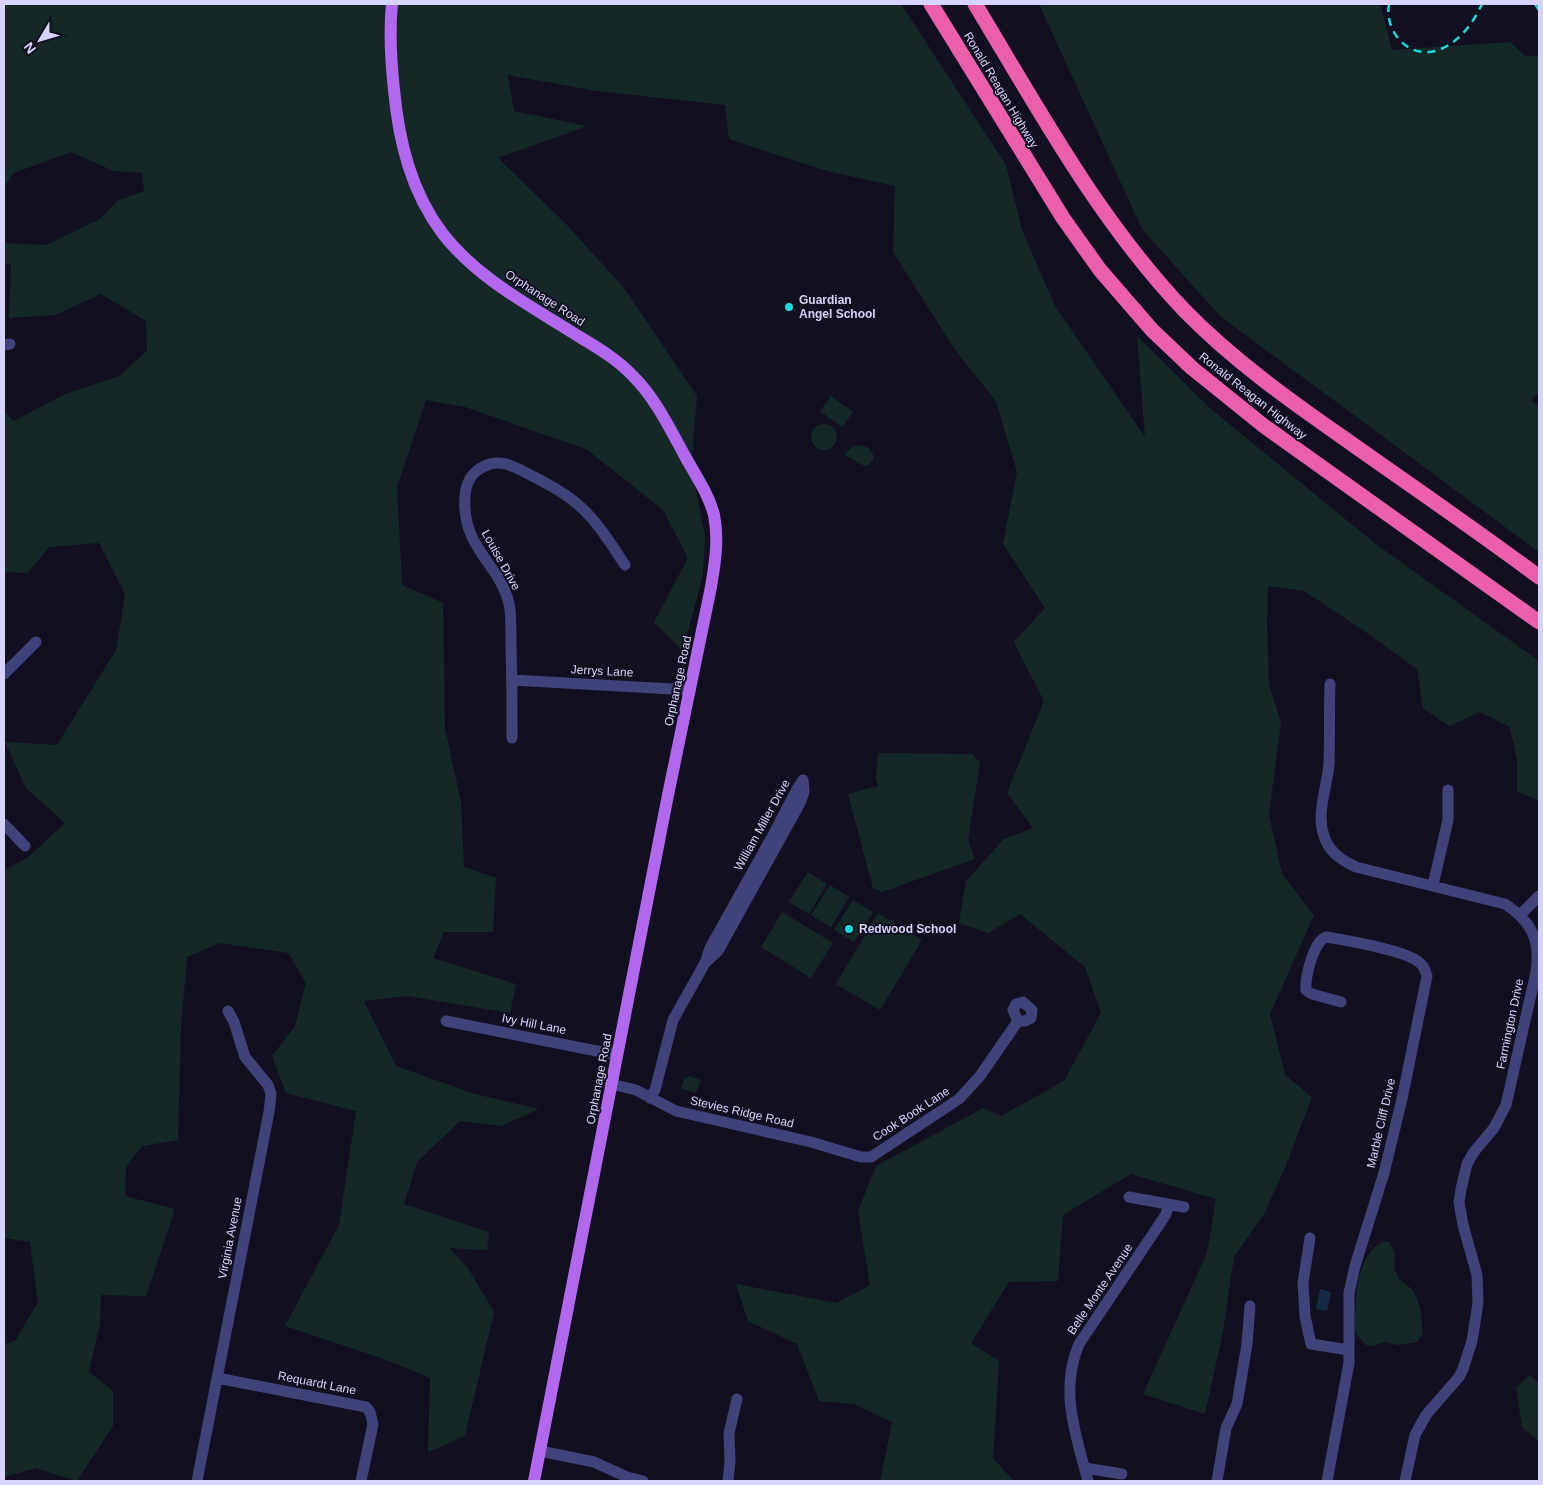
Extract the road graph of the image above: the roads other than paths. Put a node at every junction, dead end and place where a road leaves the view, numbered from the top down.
1 (392, 4) edge
2 (931, 4) edge
3 (975, 4) edge
4 (625, 565) dead end
5 (1539, 577) edge
6 (1539, 622) edge
7 (36, 642) dead end
8 (4, 674) edge
9 (512, 680) junction
10 (1330, 684) dead end
11 (690, 690) junction
12 (512, 738) dead end
13 (1448, 790) dead end
14 (4, 824) edge
15 (25, 846) dead end
16 (1433, 885) junction
17 (1539, 896) edge
18 (1520, 915) junction
19 (705, 963) junction
20 (1341, 1002) dead end
21 (228, 1011) dead end
22 (446, 1021) dead end
23 (1018, 1021) dead end
24 (617, 1055) junction
25 (611, 1084) junction
26 (650, 1098) junction
27 (871, 1156) joint
28 (1129, 1197) dead end
29 (1169, 1206) junction
30 (1184, 1207) dead end
31 (1310, 1238) dead end
32 (1250, 1306) dead end
33 (1349, 1350) junction
34 (217, 1378) junction
35 (737, 1399) dead end
36 (540, 1451) junction
37 (1084, 1468) junction
38 (1122, 1474) dead end
39 (197, 1481) edge
40 (361, 1481) edge
41 (534, 1481) edge
42 (643, 1481) edge
43 (728, 1481) edge
44 (1088, 1481) edge
45 (1217, 1481) edge
46 (1327, 1481) edge
47 (1406, 1481) edge

1 - 11 main road, Orphanage Road
2 - 6 highway, Ronald Reagan Highway
3 - 5 highway, Ronald Reagan Highway
4 - 9 street, Louise Drive
7 - 8 street
9 - 11 street, Jerrys Lane
9 - 12 street, Louise Drive
10 - 16 street, Farmington Drive
11 - 24 main road, Orphanage Road
13 - 16 street
14 - 15 street
16 - 18 street, Farmington Drive
17 - 18 street
18 - 47 street, Farmington Drive
19 - 19 street, William Miller Drive
19 - 26 street, William Miller Drive
20 - 33 street, Marble Cliff Drive
21 - 34 street, Virginia Avenue
22 - 24 street, Ivy Hill Lane
23 - 27 street, Cook Book Lane
24 - 25 main road, Orphanage Road
25 - 26 street, Stevies Ridge Road
25 - 36 main road, Orphanage Road
26 - 27 street, Stevies Ridge Road
28 - 29 street
29 - 30 street
29 - 37 street, Belle Monte Avenue
31 - 33 street
32 - 45 street
33 - 46 street, Marble Cliff Drive
34 - 39 street, Virginia Avenue
34 - 40 street, Requardt Lane
35 - 43 street
36 - 41 main road, Orphanage Road
36 - 42 street
37 - 38 street
37 - 44 street, Belle Monte Avenue

